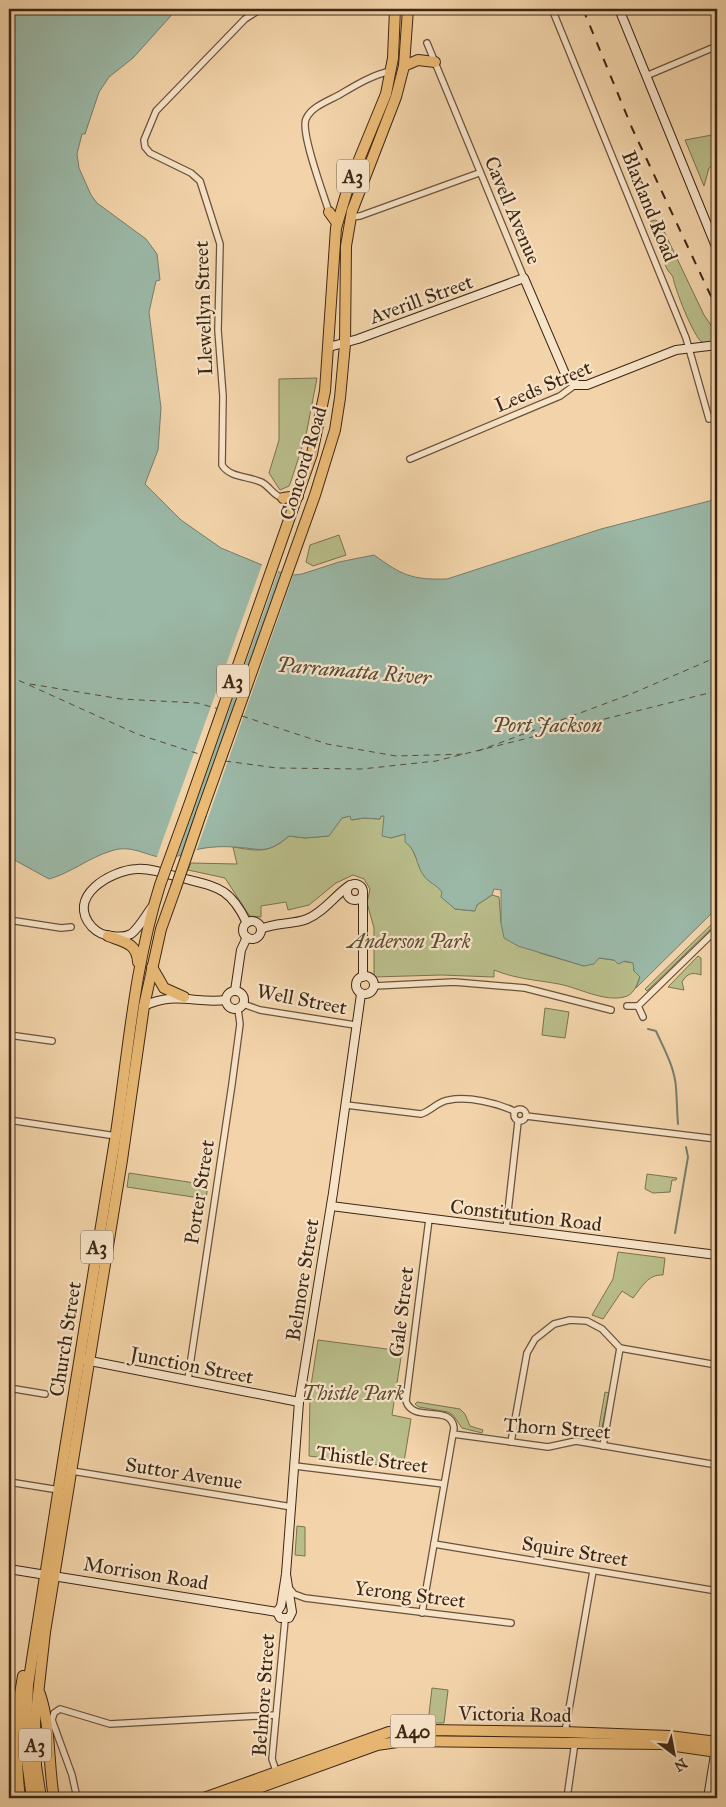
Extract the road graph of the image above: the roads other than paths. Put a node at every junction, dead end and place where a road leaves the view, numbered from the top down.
1 (262, 9) edge
2 (395, 9) edge
3 (408, 9) edge
4 (552, 9) edge
5 (619, 9) edge
6 (426, 43) dead end
7 (717, 46) edge
8 (435, 62) junction
9 (404, 66) junction
10 (391, 71) junction
11 (646, 76) junction
12 (479, 173) junction
13 (329, 212) joint
14 (351, 217) junction
15 (337, 223) junction
16 (714, 232) edge
17 (717, 249) edge
18 (524, 278) junction
19 (345, 344) junction
20 (717, 345) edge
21 (329, 347) junction
22 (690, 349) junction
23 (575, 385) junction
24 (709, 419) dead end
25 (410, 459) dead end
26 (298, 496) junction
27 (283, 498) joint
28 (160, 885) joint
29 (350, 885) junction
30 (176, 887) joint
31 (363, 893) junction
32 (352, 899) junction
33 (332, 901) junction
34 (154, 906) junction
35 (363, 916) junction
36 (9, 920) edge
37 (247, 923) junction
38 (71, 927) dead end
39 (261, 929) junction
40 (717, 929) edge
41 (108, 936) junction
42 (247, 937) junction
43 (152, 967) junction
44 (139, 968) junction
45 (363, 977) junction
46 (374, 986) junction
47 (234, 991) junction
48 (361, 994) junction
49 (184, 998) junction
50 (226, 1000) junction
51 (144, 1006) junction
52 (627, 1006) dead end
53 (638, 1006) junction
54 (241, 1007) junction
55 (611, 1010) dead end
56 (643, 1017) dead end
57 (355, 1025) junction
58 (9, 1035) edge
59 (52, 1041) dead end
60 (346, 1105) junction
61 (514, 1111) junction
62 (526, 1116) junction
63 (9, 1120) edge
64 (518, 1122) junction
65 (116, 1136) junction
66 (717, 1139) edge
67 (331, 1206) junction
68 (429, 1219) junction
69 (506, 1229) junction
70 (717, 1255) edge
71 (620, 1348) junction
72 (79, 1358) junction
73 (90, 1361) junction
74 (717, 1365) edge
75 (188, 1380) junction
76 (9, 1388) edge
77 (45, 1394) dead end
78 (299, 1402) junction
79 (453, 1434) junction
80 (511, 1442) junction
81 (603, 1446) junction
82 (717, 1465) edge
83 (295, 1466) junction
84 (72, 1471) junction
85 (9, 1482) edge
86 (444, 1484) junction
87 (58, 1490) junction
88 (292, 1507) junction
89 (434, 1544) junction
90 (9, 1569) edge
91 (593, 1571) junction
92 (286, 1574) junction
93 (50, 1575) junction
94 (715, 1590) edge
95 (304, 1598) junction
96 (290, 1600) junction
97 (279, 1609) junction
98 (422, 1613) junction
99 (284, 1620) junction
100 (42, 1622) junction
101 (512, 1623) dead end
102 (37, 1634) junction
103 (38, 1691) junction
104 (276, 1715) junction
105 (565, 1732) junction
106 (575, 1742) junction
107 (717, 1745) edge
108 (276, 1771) junction
109 (254, 1793) edge
110 (20, 1798) edge
111 (32, 1798) edge
112 (41, 1798) edge
113 (54, 1798) edge
114 (77, 1798) edge
115 (204, 1798) edge
116 (231, 1798) edge
117 (567, 1798) edge
118 (708, 1798) edge

1 - 27 street, Llewellyn Street
2 - 10 highway, Concord Road / A3
3 - 9 highway, Concord Road / A3
4 - 22 street, Blaxland Road
5 - 11 main road
6 - 8 street, Cavell Avenue
7 - 11 street
8 - 9 highway
8 - 12 street, Cavell Avenue
9 - 14 highway, Concord Road / A3
10 - 13 street
10 - 15 highway, Concord Road / A3
11 - 16 main road
12 - 14 street
12 - 18 street, Cavell Avenue
13 - 15 highway
14 - 19 highway, Concord Road / A3
15 - 21 highway, Concord Road / A3
16 - 17 main road
18 - 19 main road, Averill Street
18 - 23 main road, Cavell Avenue
19 - 21 main road, Averill Street
19 - 30 highway, Concord Road / A3, bridge
20 - 22 main road, Leeds Street
21 - 26 highway, Concord Road / A3
22 - 23 main road, Leeds Street
22 - 24 street, Blaxland Road
23 - 25 street, Leeds Street
26 - 27 highway
26 - 28 highway, Concord Road / A3, bridge
28 - 34 highway, Church Street / A3
29 - 31 main road
29 - 32 main road
29 - 33 main road
30 - 43 highway, Church Street / A3
31 - 32 main road
31 - 35 main road
32 - 33 main road
32 - 35 main road
33 - 39 main road
34 - 41 main road
34 - 44 highway, Church Street / A3
35 - 45 main road
36 - 38 street
37 - 39 main road
37 - 41 main road
37 - 42 main road
39 - 42 main road
40 - 53 street
41 - 44 highway
42 - 47 main road
43 - 49 highway
43 - 51 highway, Church Street / A3
44 - 65 highway, Church Street / A3
45 - 46 main road
45 - 48 main road
46 - 48 main road
46 - 55 street
47 - 50 main road
47 - 54 main road
48 - 57 main road, Belmore Street
49 - 50 main road, Well Street
49 - 51 main road, Well Street
50 - 54 main road
51 - 73 highway, Church Street / A3
52 - 53 street
53 - 56 street
54 - 57 street, Well Street
54 - 75 street, Porter Street
57 - 60 main road, Belmore Street
58 - 59 street
60 - 61 street
60 - 67 main road, Belmore Street
61 - 62 street
61 - 64 street
62 - 64 street
62 - 66 street
63 - 65 street
64 - 69 street
65 - 72 highway, Church Street / A3
67 - 68 main road, Constitution Road
67 - 78 main road, Belmore Street
68 - 69 main road, Constitution Road
68 - 79 street, Gale Street
69 - 70 main road, Constitution Road
71 - 74 street
71 - 80 street
71 - 81 street
72 - 73 main road, Junction Street
72 - 87 highway, Church Street / A3
73 - 75 main road, Junction Street
73 - 84 highway, Church Street / A3
75 - 78 main road, Junction Street
76 - 77 street
78 - 83 main road, Belmore Street
79 - 80 street, Thorn Street
79 - 86 street
80 - 81 street, Thorn Street
81 - 82 street, Thorn Street
83 - 86 street, Thistle Street
83 - 88 main road, Belmore Street
84 - 88 street, Suttor Avenue
84 - 93 highway, Church Street / A3
85 - 87 street
86 - 89 street
87 - 93 highway, Church Street / A3
88 - 92 main road, Belmore Street
89 - 91 street, Squire Street
89 - 98 street
90 - 93 main road, Morrison Road
91 - 94 street, Squire Street
91 - 105 street
92 - 96 main road, Belmore Street
92 - 97 main road, Belmore Street
93 - 97 main road, Morrison Road
93 - 100 highway, Church Street / A3
95 - 96 street, Yerong Street
95 - 96 street, Yerong Street
95 - 98 street, Yerong Street
96 - 97 main road, Morrison Road
96 - 99 main road
97 - 99 main road
98 - 101 street, Yerong Street
99 - 104 street, Belmore Street
100 - 102 highway, A3
100 - 103 highway, A3
102 - 110 highway
102 - 111 highway, A3
103 - 112 highway, A3
103 - 113 highway
104 - 108 street, Belmore Street
104 - 114 street
105 - 107 highway, Victoria Road / A40
105 - 108 highway, Victoria Road / A40
106 - 107 highway, Victoria Road / A40
106 - 109 highway, Victoria Road / A40
106 - 117 street
107 - 118 main road
108 - 115 highway, Victoria Road / A40
109 - 116 highway, Victoria Road / A40

